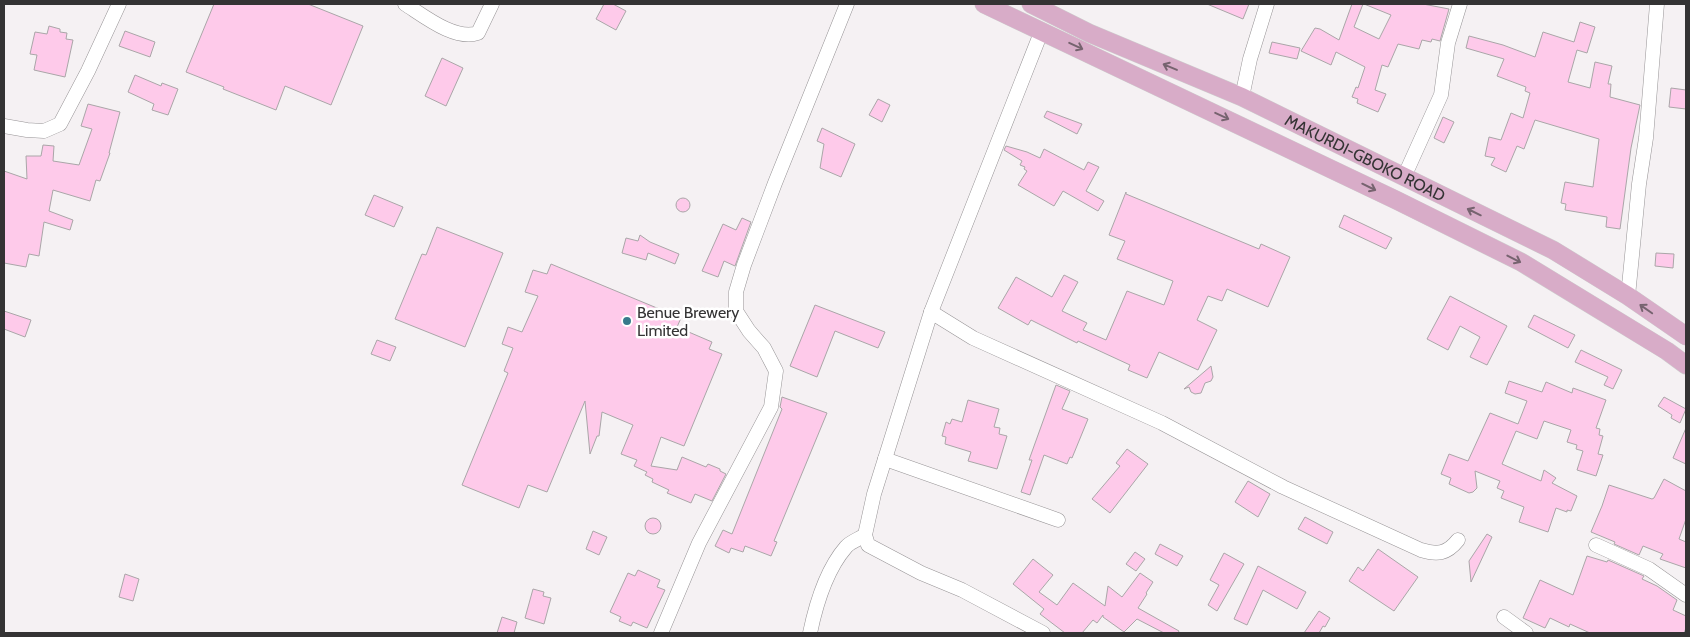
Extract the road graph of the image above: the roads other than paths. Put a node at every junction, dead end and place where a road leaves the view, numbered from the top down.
1 (118, 4) edge
2 (405, 4) edge
3 (492, 4) edge
4 (847, 4) edge
5 (984, 4) edge
6 (1030, 4) edge
7 (1267, 4) edge
8 (1460, 4) edge
9 (1657, 4) edge
10 (1042, 30) junction
11 (1242, 97) junction
12 (4, 126) edge
13 (1404, 177) junction
14 (1628, 296) junction
15 (931, 312) junction
16 (1686, 336) edge
17 (1686, 365) edge
18 (886, 459) junction
19 (1058, 520) dead end
20 (865, 535) junction
21 (1458, 540) dead end
22 (1596, 545) dead end
23 (1686, 595) edge
24 (1504, 617) dead end
25 (661, 633) edge
26 (810, 633) edge
27 (1043, 633) edge
28 (1526, 633) edge

1 - 12 street
2 - 3 street
4 - 25 street
5 - 10 main road
11 -> 6 main road, MAKURDI-GBOKO ROAD
7 - 11 street
8 - 13 street
9 - 14 street
10 - 15 street
10 -> 17 main road
11 - 13 main road, MAKURDI-GBOKO ROAD
14 -> 13 main road, MAKURDI-GBOKO ROAD
16 -> 14 main road, MAKURDI-GBOKO ROAD
15 - 18 street
15 - 21 street
18 - 19 street
18 - 20 street
20 - 26 street
20 - 27 street
22 - 23 street
24 - 28 street

